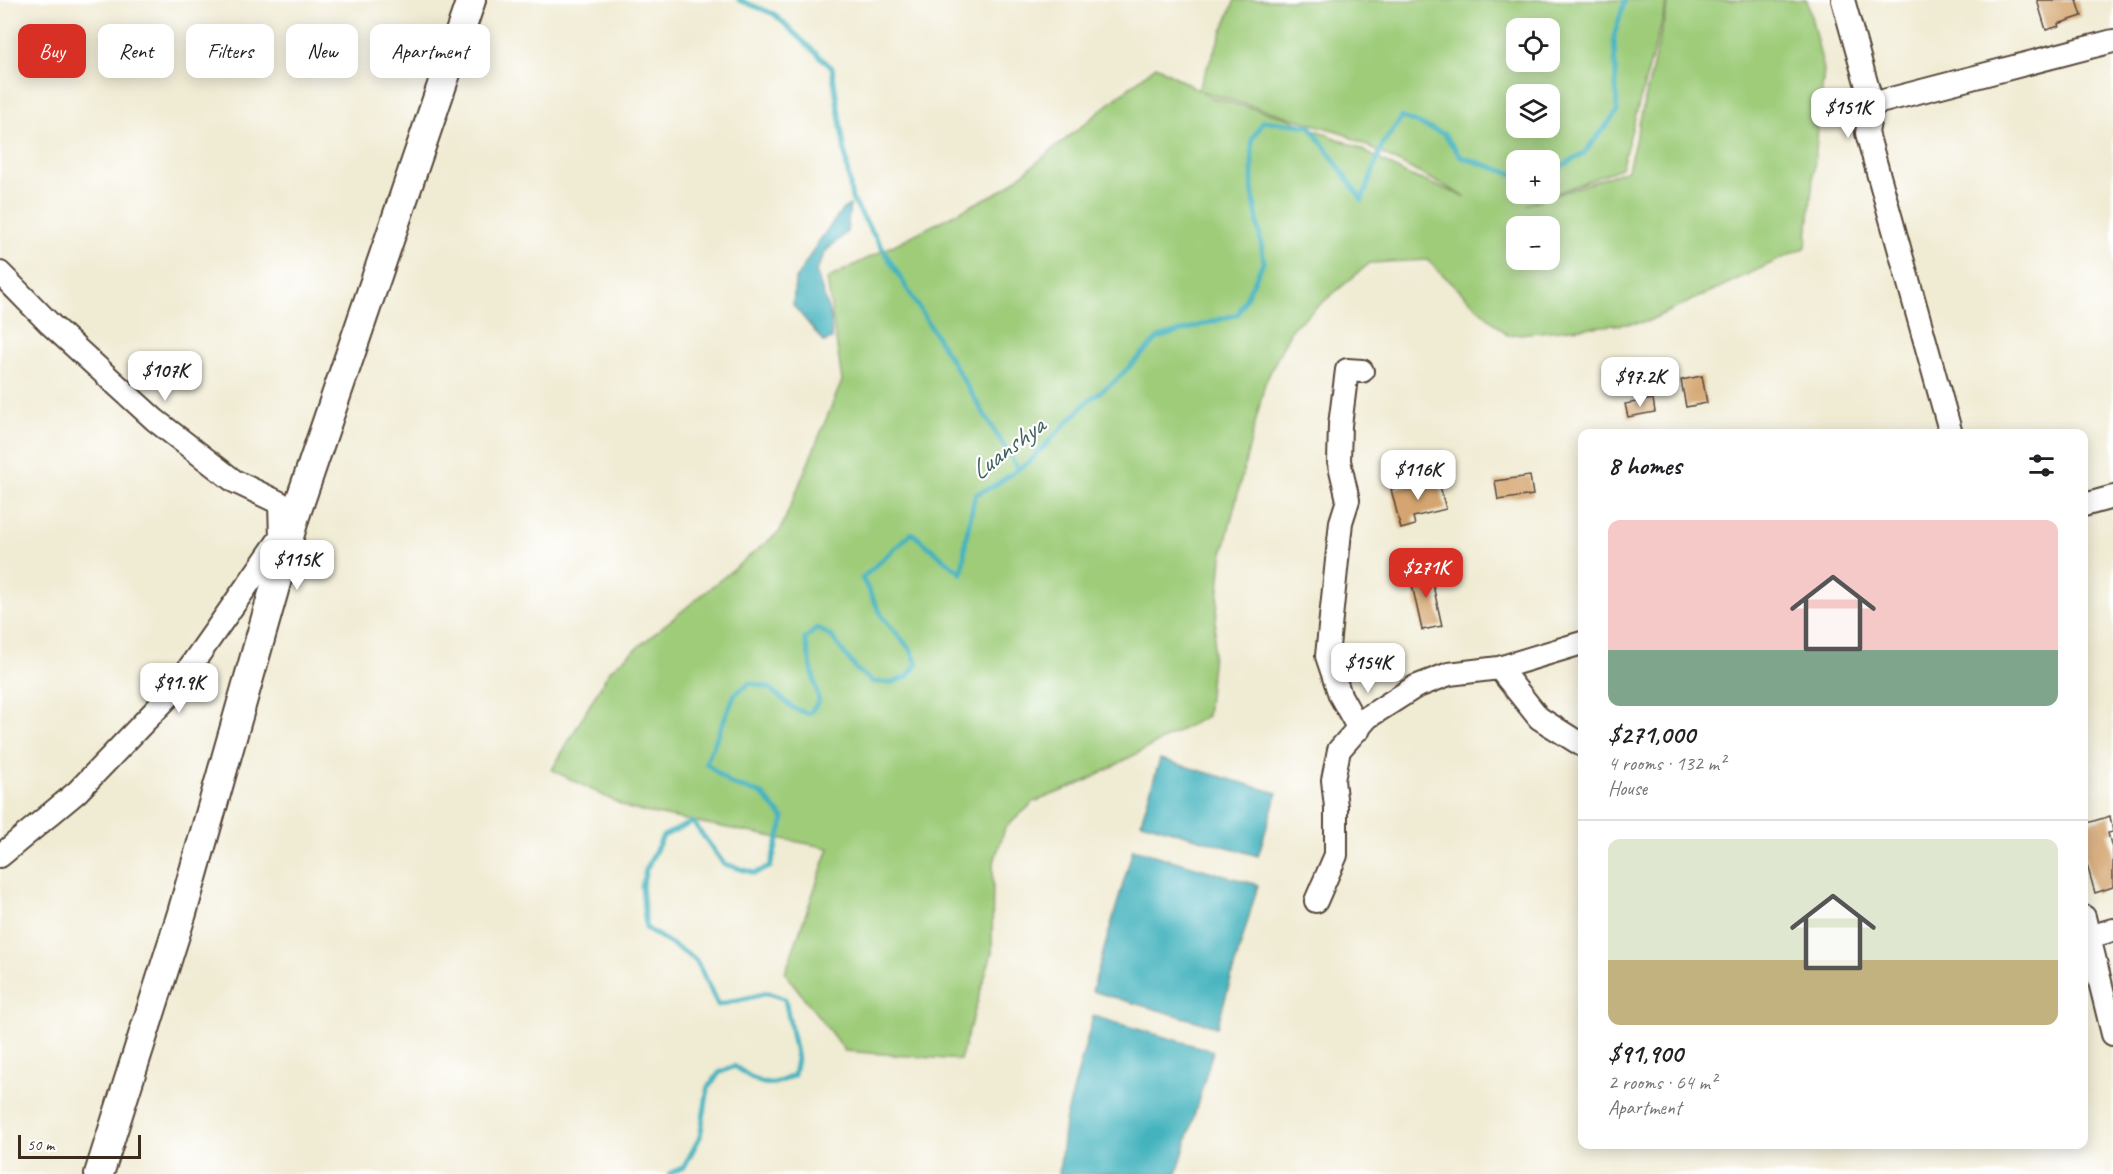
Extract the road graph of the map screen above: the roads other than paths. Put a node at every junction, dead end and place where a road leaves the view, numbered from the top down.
1 (471, 0) edge
2 (1843, 0) edge
3 (2113, 41) edge
4 (1872, 104) junction
5 (0, 273) edge
6 (1362, 371) dead end
7 (1950, 429) edge
8 (2113, 497) edge
9 (2088, 504) edge
10 (288, 528) junction
11 (1578, 644) edge
12 (1499, 668) junction
13 (1359, 729) junction
14 (1578, 743) edge
15 (0, 856) edge
16 (1316, 901) dead end
17 (2088, 927) edge
18 (2113, 930) edge
19 (2088, 935) edge
20 (2113, 1034) edge
21 (99, 1174) edge

1 - 10 main road
2 - 4 street
3 - 4 street
4 - 7 street
5 - 10 street
6 - 13 street
8 - 9 street
10 - 15 street
10 - 21 main road
11 - 12 street
12 - 13 street
12 - 14 street
13 - 16 street
17 - 18 street
19 - 20 street

